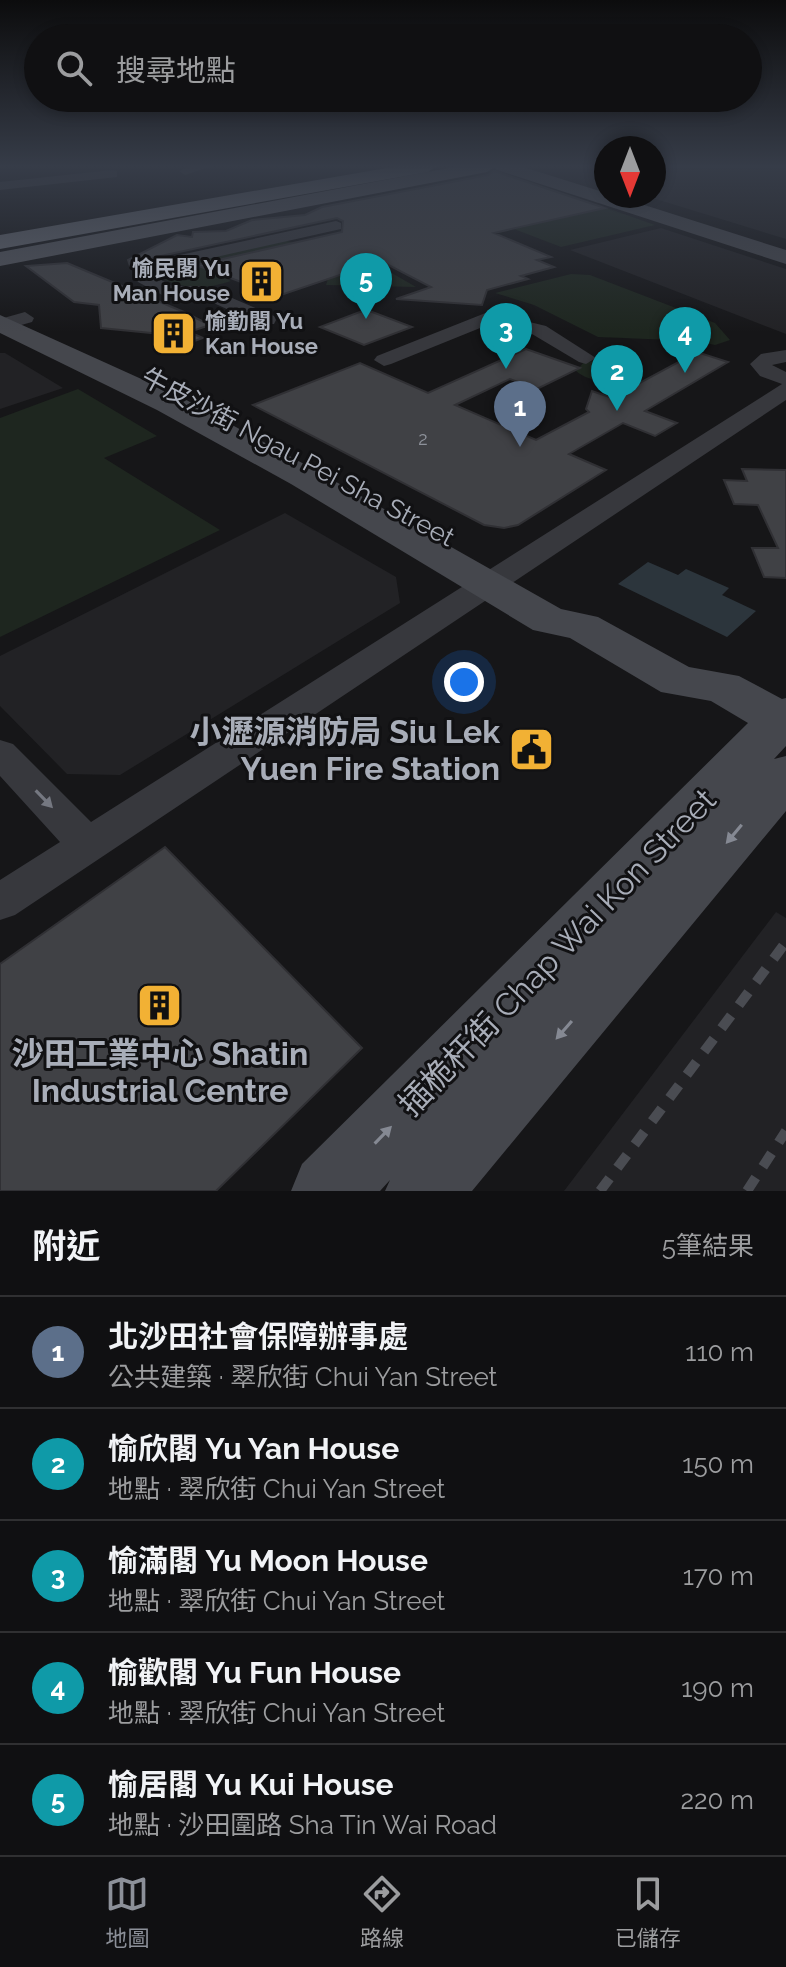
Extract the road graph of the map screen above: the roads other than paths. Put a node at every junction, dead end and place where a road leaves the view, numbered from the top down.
1 (76, 222) edge
2 (115, 222) edge
3 (149, 222) edge
4 (196, 222) edge
5 (676, 222) edge
6 (698, 222) edge
7 (336, 226) dead end
8 (0, 235) edge
9 (0, 242) edge
10 (0, 249) edge
11 (786, 250) edge
12 (786, 257) edge
13 (0, 259) edge
14 (6, 319) edge
15 (267, 320) dead end
16 (786, 356) edge
17 (586, 358) dead end
18 (384, 360) dead end
19 (786, 379) edge
20 (786, 390) edge
21 (501, 577) junction
22 (780, 739) edge
23 (0, 753) edge
24 (88, 845) junction
25 (0, 902) edge
26 (329, 1191) edge
27 (423, 1191) edge

1 - 8 highway
2 - 9 highway
3 - 10 main road
4 - 13 main road
5 - 12 street
6 - 11 street
7 - 15 street
14 - 21 street, 牛皮沙街 Ngau Pei Sha Street
16 - 19 street
17 - 18 street
20 - 21 street
21 - 22 street, 牛皮沙街 Ngau Pei Sha Street
21 - 24 street
26 -> 22 street, 插桅杆街 Chap Wai Kon Street
22 -> 27 street, 插桅杆街 Chap Wai Kon Street
23 -> 24 street
24 - 25 street

